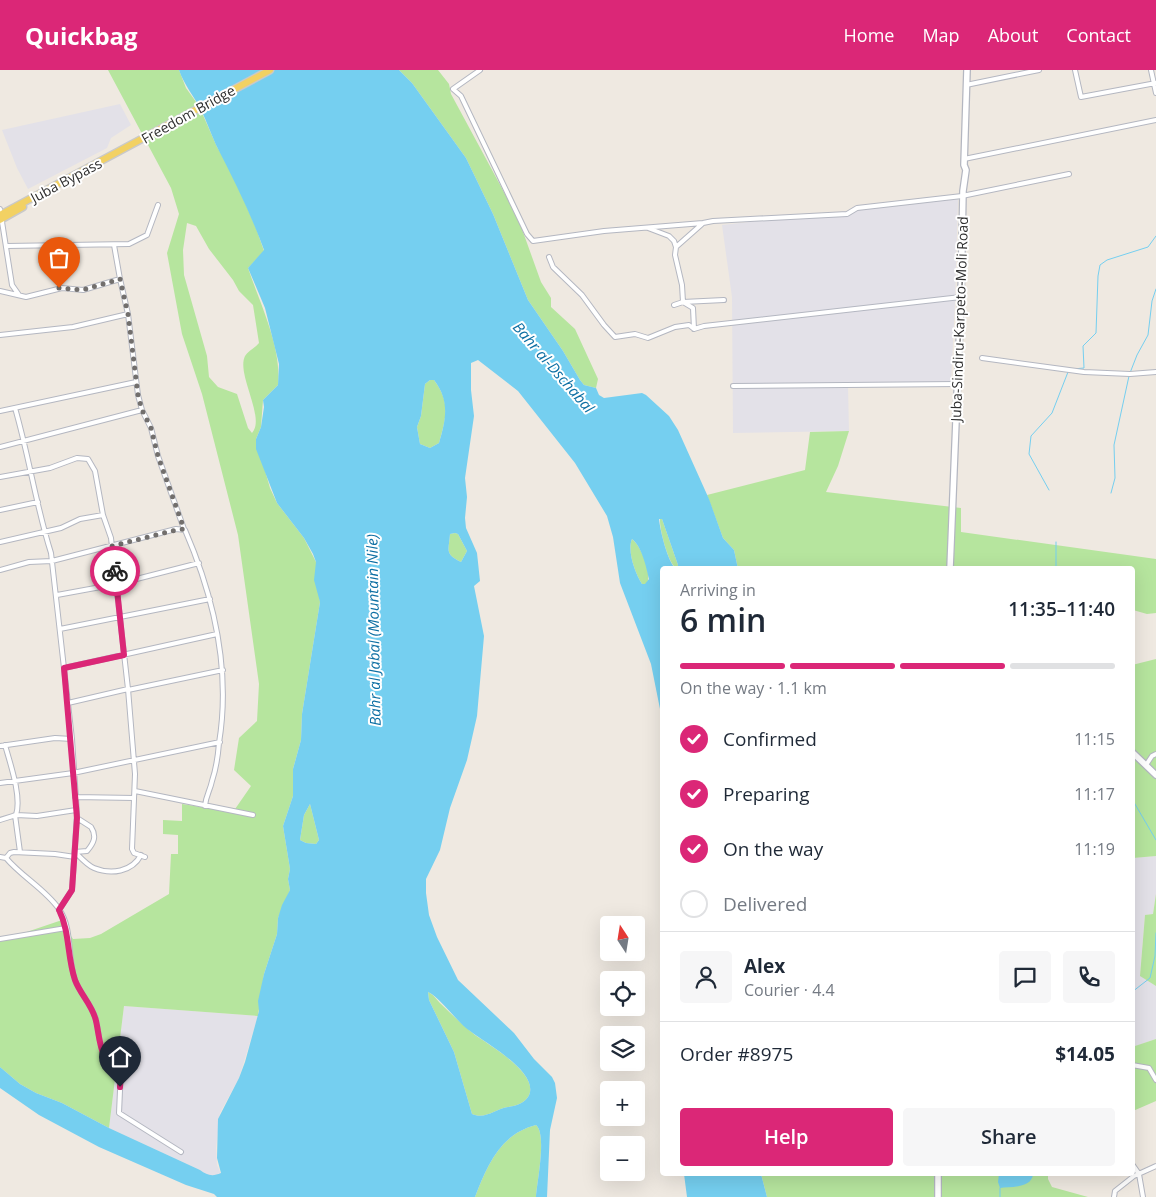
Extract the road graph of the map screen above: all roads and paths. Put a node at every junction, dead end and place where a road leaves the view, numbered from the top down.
1 (270, 70) edge
2 (480, 70) edge
3 (967, 70) edge
4 (1039, 70) edge
5 (1075, 70) edge
6 (1151, 70) edge
7 (1155, 83) edge
8 (966, 85) junction
9 (1156, 93) edge
10 (1156, 120) edge
11 (106, 159) joint
12 (964, 159) junction
13 (1069, 174) dead end
14 (962, 196) junction
15 (158, 205) dead end
16 (1, 216) edge
17 (702, 223) junction
18 (648, 227) junction
19 (114, 245) junction
20 (7, 246) junction
21 (676, 247) junction
22 (549, 257) dead end
23 (120, 279) junction
24 (0, 291) edge
25 (19, 295) junction
26 (961, 297) junction
27 (724, 300) dead end
28 (683, 302) junction
29 (674, 305) dead end
30 (128, 314) junction
31 (694, 329) junction
32 (0, 335) edge
33 (982, 358) dead end
34 (1156, 372) edge
35 (136, 382) junction
36 (958, 384) junction
37 (733, 386) dead end
38 (16, 408) junction
39 (0, 410) edge
40 (142, 410) junction
41 (25, 441) junction
42 (0, 447) edge
43 (31, 472) junction
44 (0, 477) edge
45 (38, 502) junction
46 (0, 510) edge
47 (103, 515) junction
48 (184, 529) junction
49 (44, 532) junction
50 (0, 542) edge
51 (112, 546) junction
52 (52, 561) junction
53 (199, 562) junction
54 (950, 566) edge
55 (0, 570) edge
56 (117, 584) junction
57 (56, 595) junction
58 (210, 599) junction
59 (120, 618) junction
60 (60, 629) junction
61 (218, 634) junction
62 (124, 655) junction
63 (64, 668) junction
64 (223, 670) junction
65 (128, 690) junction
66 (68, 703) junction
67 (72, 739) junction
68 (220, 742) junction
69 (5, 745) junction
70 (0, 746) edge
71 (1156, 754) edge
72 (1135, 755) edge
73 (134, 760) junction
74 (1146, 765) junction
75 (73, 773) junction
76 (1156, 775) edge
77 (14, 780) junction
78 (0, 783) edge
79 (135, 791) junction
80 (75, 797) junction
81 (134, 798) junction
82 (205, 806) junction
83 (76, 810) junction
84 (16, 815) junction
85 (254, 815) dead end
86 (77, 818) junction
87 (0, 820) edge
88 (20, 852) junction
89 (75, 855) junction
90 (0, 857) edge
91 (6, 858) junction
92 (59, 910) junction
93 (66, 928) junction
94 (0, 938) edge
95 (1135, 1065) edge
96 (1156, 1080) edge
97 (181, 1152) dead end
98 (1156, 1166) edge
99 (1135, 1169) edge
100 (1138, 1174) junction
101 (938, 1176) edge
102 (1142, 1196) edge
103 (938, 1197) edge
104 (1114, 1197) edge

1 - 11 main road, Freedom Bridge
2 - 18 street
3 - 8 main road, Juba-Sindiru-Karpeto-Moli Road
4 - 8 street
5 - 7 street
6 - 7 street
7 - 9 street
8 - 12 main road, Juba-Sindiru-Karpeto-Moli Road
10 - 12 street
11 - 16 main road, Juba Bypass
12 - 14 main road, Juba-Sindiru-Karpeto-Moli Road
13 - 14 street
14 - 17 street
14 - 26 main road, Juba-Sindiru-Karpeto-Moli Road
15 - 19 street
16 - 20 street
17 - 18 street
17 - 21 street
18 - 21 street
19 - 20 street
19 - 23 street
20 - 25 street
21 - 28 street
22 - 31 street
23 - 25 street
23 - 30 street
24 - 25 street
26 - 31 street
26 - 36 main road, Juba-Sindiru-Karpeto-Moli Road
27 - 28 street
28 - 29 street
28 - 31 street
30 - 32 street
30 - 35 street
33 - 34 street
35 - 38 street
35 - 40 street
36 - 37 street
36 - 54 main road, Juba-Sindiru-Karpeto-Moli Road
38 - 39 street
38 - 41 street
40 - 41 street
40 - 48 street
41 - 42 street
41 - 43 street
43 - 44 street
43 - 45 street
43 - 47 street
45 - 46 street
45 - 49 street
47 - 49 street
47 - 51 street
48 - 51 street
48 - 53 street
49 - 50 street
49 - 52 street
51 - 52 street
51 - 56 street
52 - 55 street
52 - 57 street
53 - 56 street
53 - 58 street
56 - 57 street
56 - 59 street
57 - 60 street
58 - 59 street
58 - 61 street
59 - 60 street
59 - 62 street
60 - 63 street
61 - 62 street
61 - 64 street
62 - 63 street
62 - 65 street
63 - 66 street
64 - 65 street
64 - 68 street
65 - 66 street
65 - 73 street
66 - 67 street
67 - 69 street
67 - 75 street
68 - 73 street
68 - 82 street
69 - 70 street
69 - 77 street
71 - 74 street
72 - 74 main road
73 - 75 street
73 - 79 street
74 - 76 main road
75 - 77 street
75 - 80 street
77 - 78 street
77 - 84 street
79 - 81 street
79 - 82 street
80 - 81 street
80 - 83 street
81 - 89 street
82 - 85 street
83 - 84 street
83 - 86 street
84 - 87 street
84 - 88 street
86 - 89 street
86 - 89 street
88 - 89 street
88 - 91 street
89 - 92 street
90 - 91 street
91 - 92 street
92 - 93 street
93 - 94 street
93 - 97 street
95 - 96 street
98 - 100 street
99 - 100 street
100 - 102 street
100 - 104 street
101 - 103 main road

